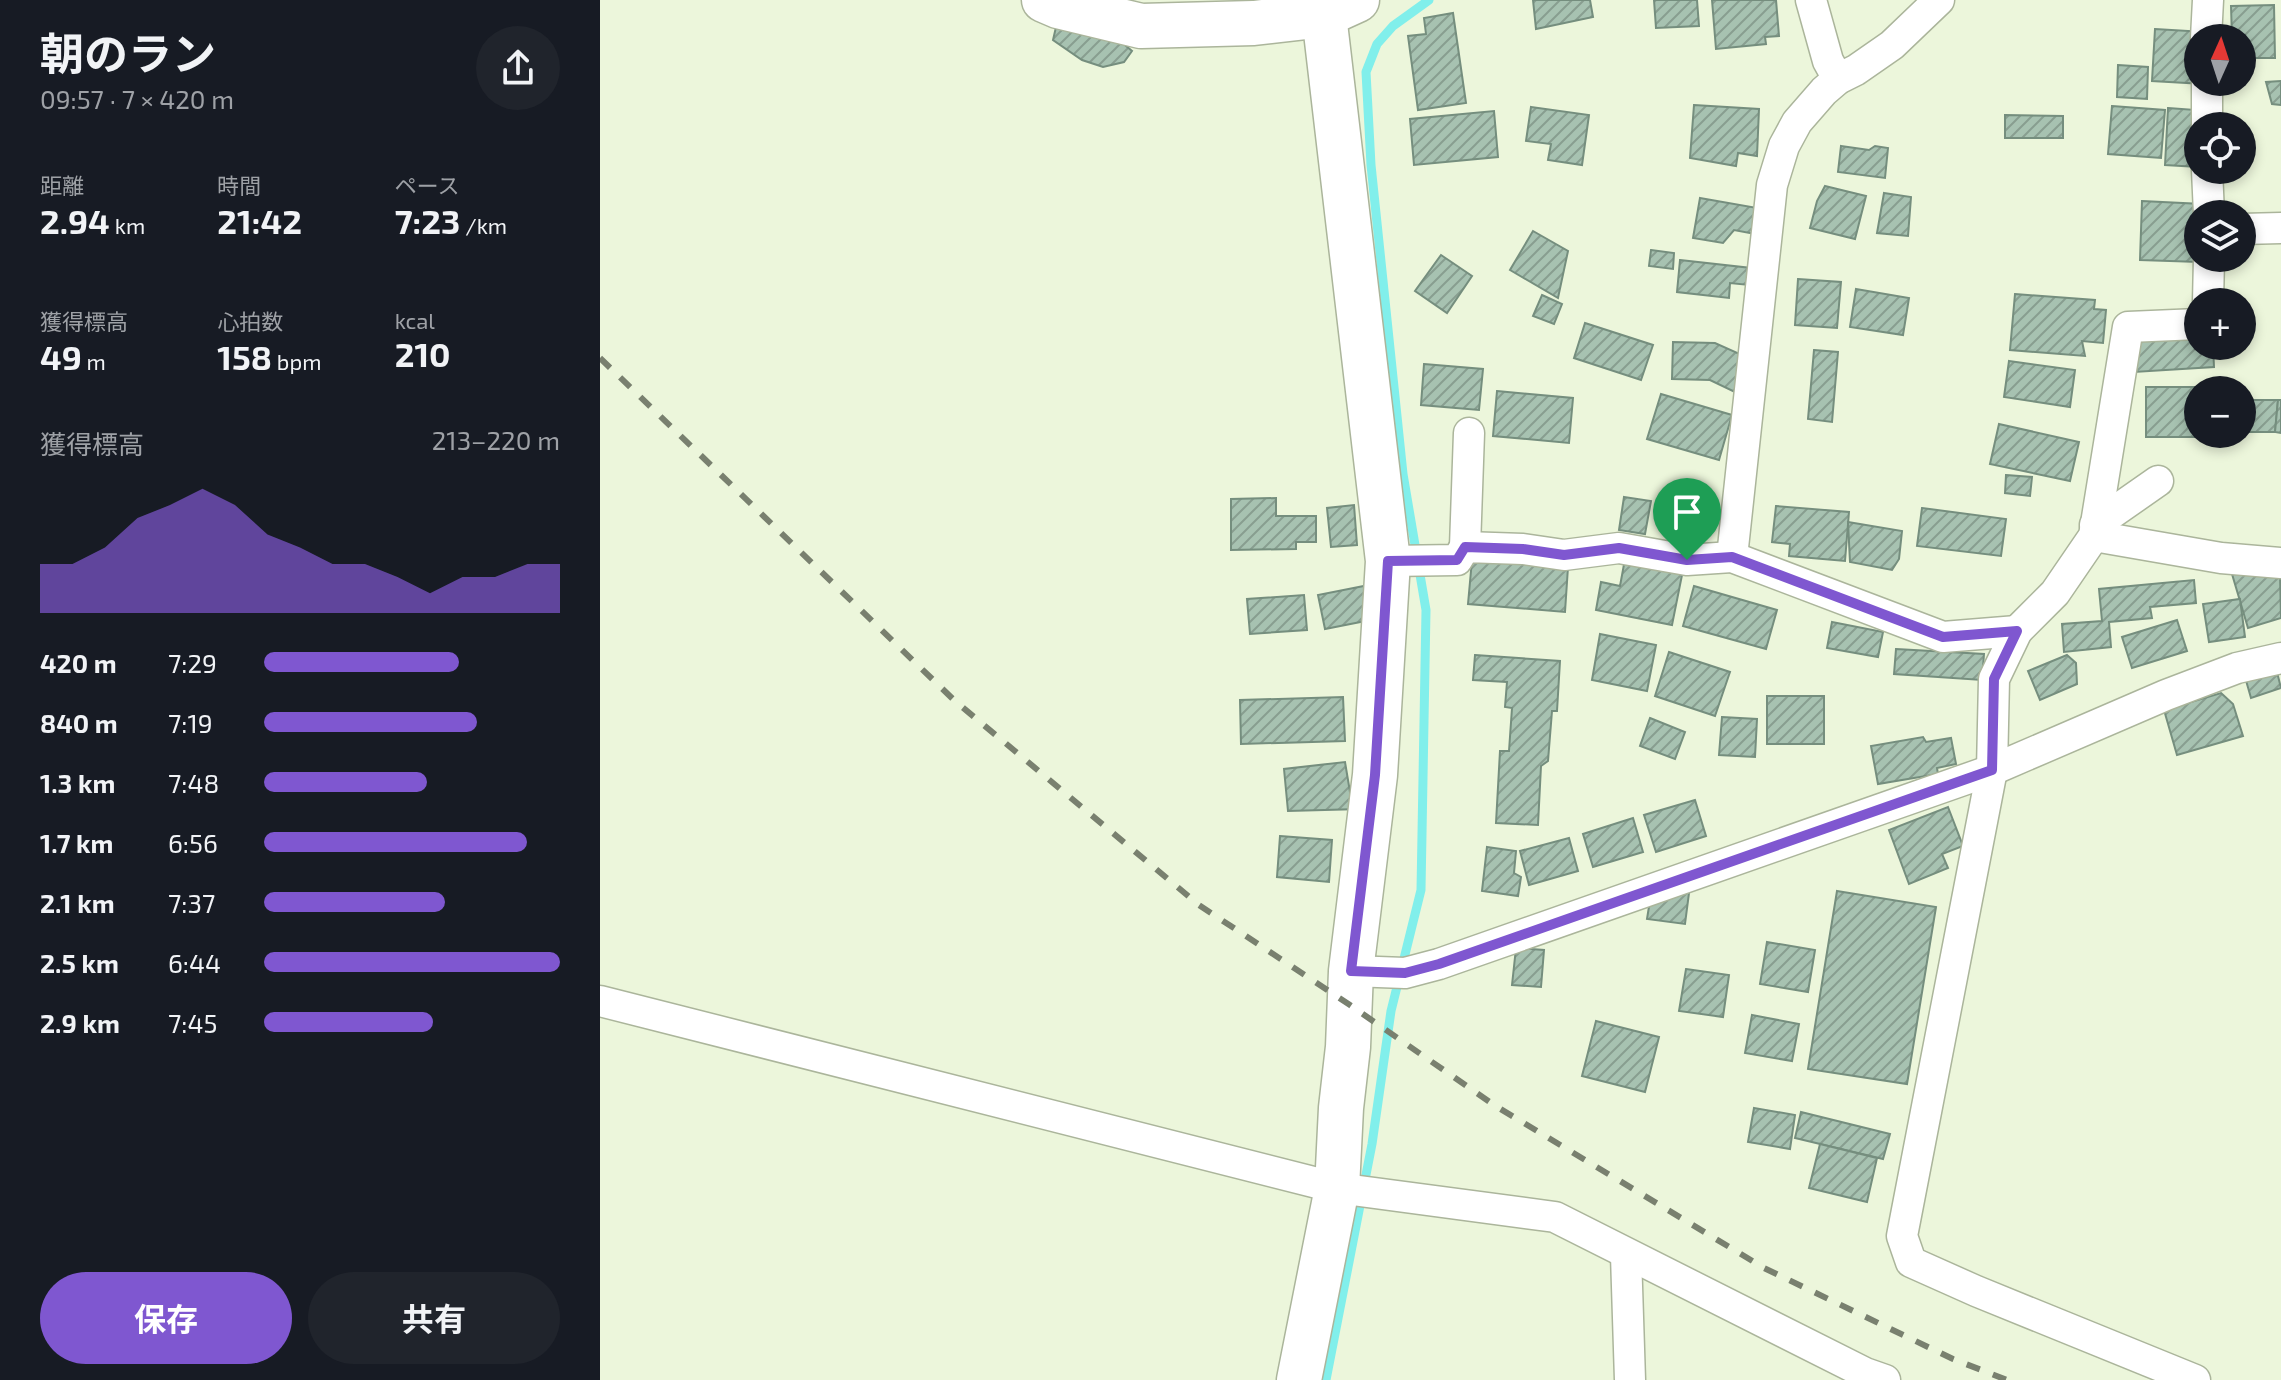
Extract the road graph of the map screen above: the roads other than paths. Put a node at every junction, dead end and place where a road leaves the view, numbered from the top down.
1 (1044, 0) edge
2 (1811, 0) edge
3 (1939, 0) edge
4 (2208, 0) edge
5 (1341, 8) edge
6 (2207, 24) edge
7 (1838, 79) junction
8 (2281, 228) edge
9 (2256, 229) edge
10 (2184, 325) edge
11 (1469, 433) dead end
12 (2158, 481) dead end
13 (2094, 530) junction
14 (1465, 547) junction
15 (1732, 557) junction
16 (1388, 561) junction
17 (2281, 563) edge
18 (2017, 631) junction
19 (2281, 658) edge
20 (1992, 770) junction
21 (1351, 971) junction
22 (600, 1001) edge
23 (1337, 1188) junction
24 (1626, 1255) junction
25 (1299, 1380) edge
26 (1630, 1380) edge
27 (1885, 1380) edge
28 (2195, 1380) edge

1 - 5 street
2 - 7 street
3 - 7 street
4 - 6 street
5 - 16 street
7 - 15 street
8 - 9 street
10 - 13 street
11 - 14 street
12 - 13 street
13 - 17 street
13 - 18 street
14 - 15 street
14 - 16 street
15 - 18 street
16 - 21 street
18 - 20 street
19 - 20 street
20 - 21 street
20 - 28 street
21 - 23 street
22 - 23 street
23 - 24 street
23 - 25 street
24 - 26 street
24 - 27 street

